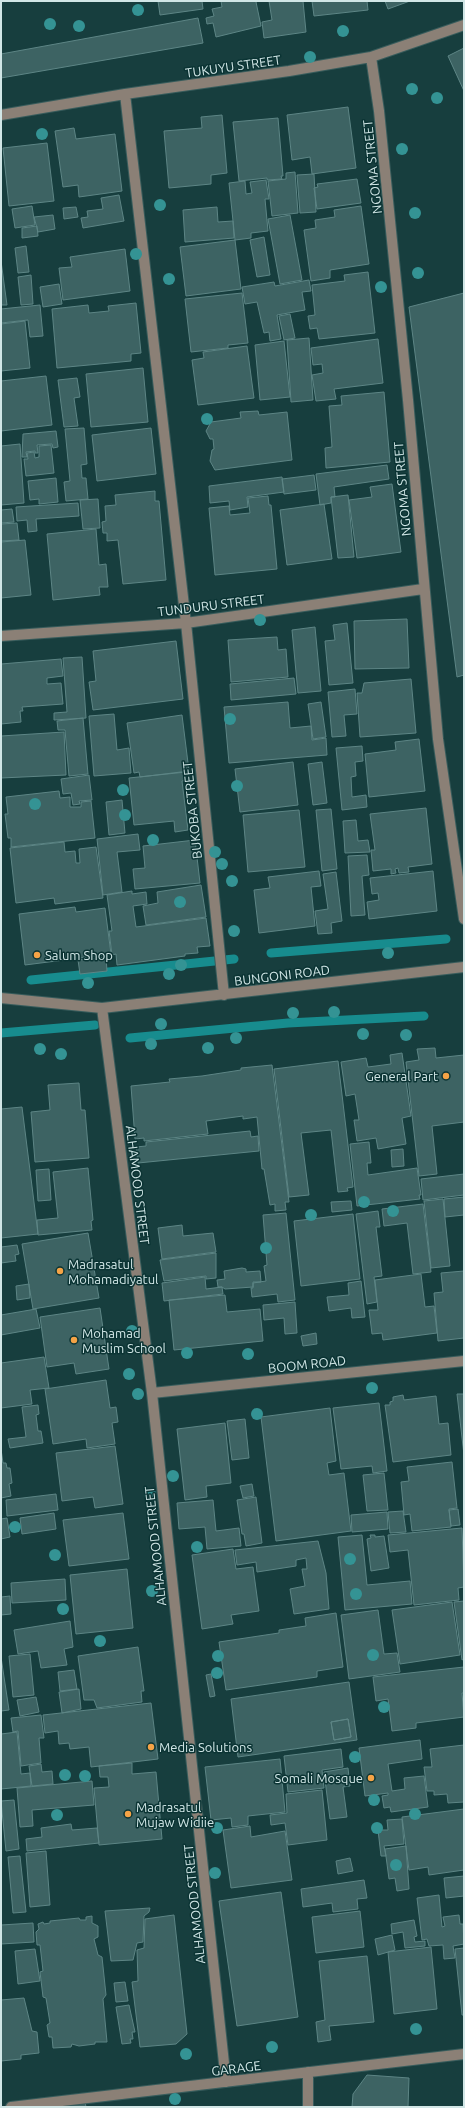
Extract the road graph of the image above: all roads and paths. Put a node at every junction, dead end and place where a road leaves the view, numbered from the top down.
1 (464, 25) edge
2 (371, 56) junction
3 (126, 94) junction
4 (1, 115) edge
5 (423, 589) junction
6 (186, 623) junction
7 (1, 636) edge
8 (464, 919) edge
9 (464, 967) edge
10 (224, 995) junction
11 (1, 998) edge
12 (102, 1008) junction
13 (464, 1361) edge
14 (152, 1393) junction
15 (464, 2054) edge
16 (308, 2072) junction
17 (226, 2082) junction
18 (11, 2107) edge
19 (308, 2107) edge

1 - 2 street, TUKUYU STREET
2 - 3 street, TUKUYU STREET
2 - 5 street, NGOMA STREET
3 - 4 street, TUKUYU STREET
3 - 6 street, BUKOBA STREET
5 - 6 street, TUNDURU STREET
5 - 8 street, NGOMA STREET
6 - 7 street, TUNDURU STREET
6 - 10 street, BUKOBA STREET
9 - 10 street, BUNGONI ROAD
10 - 12 street, BUNGONI ROAD
11 - 12 street, BUNGONI ROAD
12 - 14 street, ALHAMOOD STREET
13 - 14 street, BOOM ROAD
14 - 17 street, ALHAMOOD STREET
15 - 16 street, GARAGE
16 - 17 street, GARAGE
16 - 19 street
17 - 18 street, GARAGE

